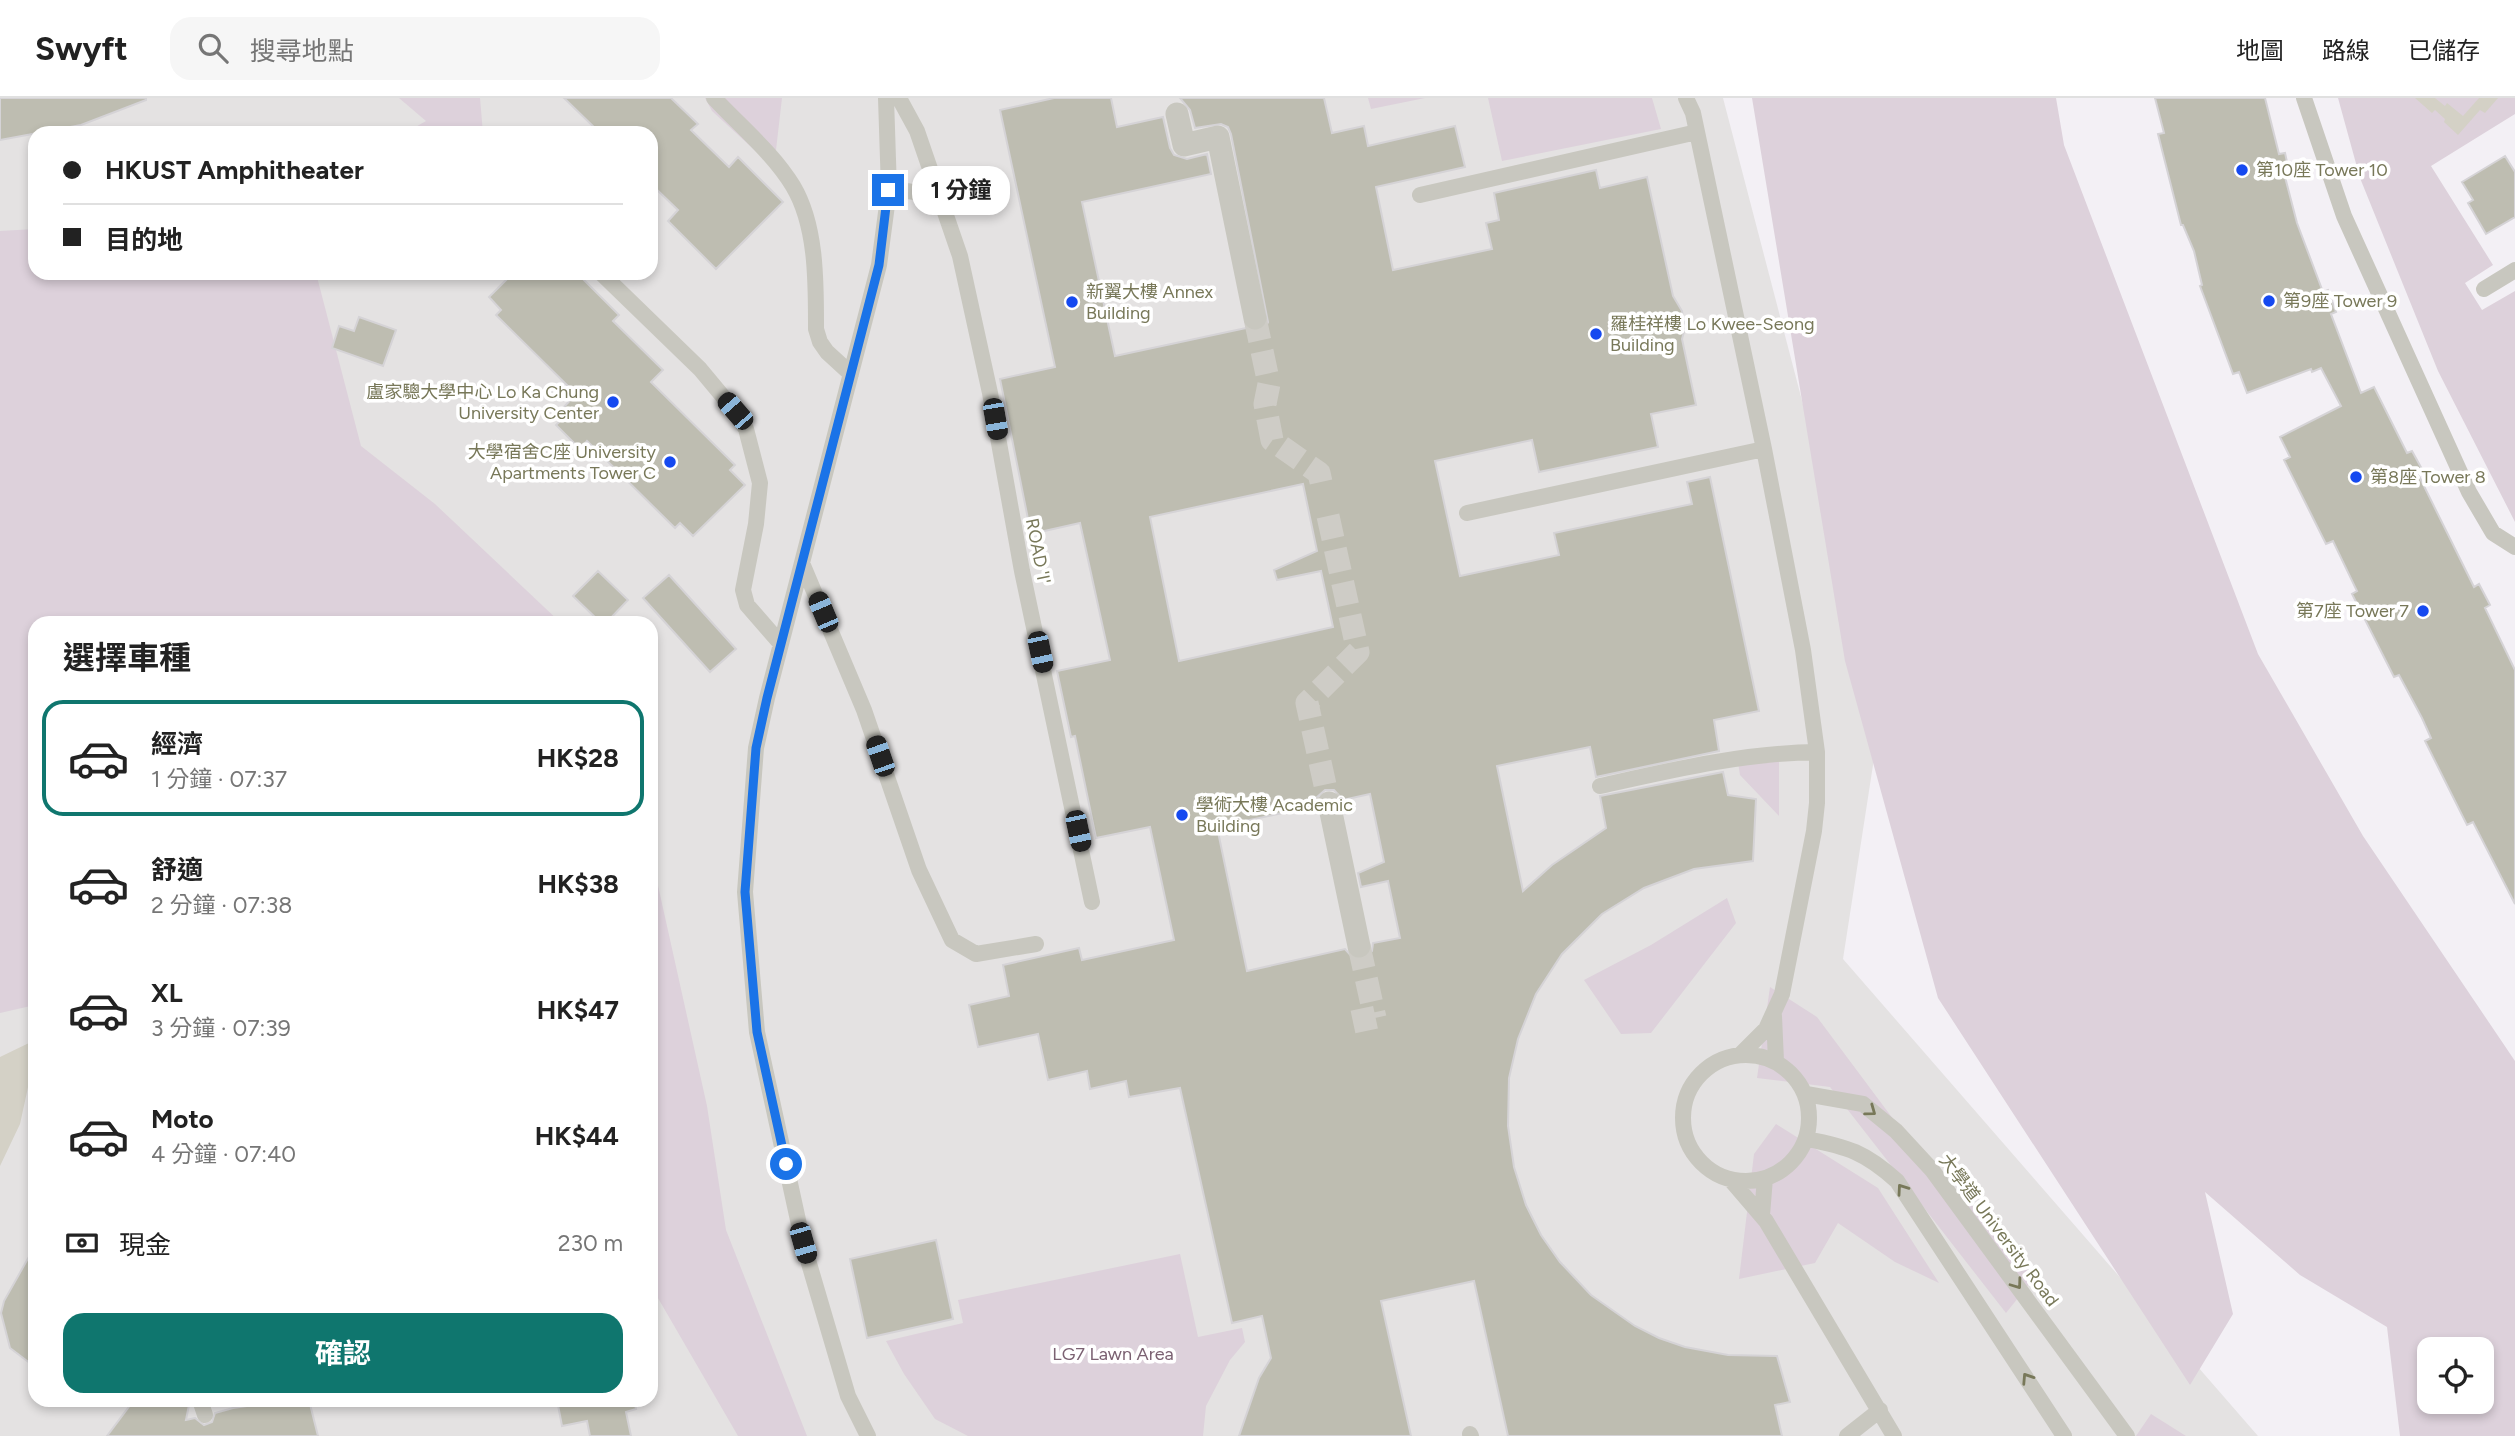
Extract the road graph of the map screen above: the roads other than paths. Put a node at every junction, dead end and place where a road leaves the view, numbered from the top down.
1 (714, 98) edge
2 (886, 98) edge
3 (899, 98) edge
4 (1686, 98) edge
5 (2304, 98) edge
6 (1178, 114) dead end
7 (1697, 132) junction
8 (888, 190) junction
9 (1420, 195) dead end
10 (943, 208) junction
11 (2515, 270) edge
12 (608, 280) edge
13 (2484, 289) dead end
14 (1255, 318) tunnel mouth
15 (850, 374) junction
16 (1764, 449) junction
17 (1467, 513) dead end
18 (2515, 547) edge
19 (802, 563) junction
20 (781, 644) junction
21 (1817, 752) junction
22 (1600, 786) dead end
23 (1329, 803) tunnel mouth
24 (1092, 902) dead end
25 (1036, 944) dead end
26 (1359, 946) tunnel mouth
27 (1774, 1013) junction
28 (1741, 1054) junction
29 (1776, 1061) junction
30 (1806, 1094) junction
31 (1807, 1139) junction
32 (1765, 1178) junction
33 (1730, 1179) junction
34 (1762, 1215) junction
35 (1880, 1410) junction
36 (868, 1436) edge
37 (1847, 1436) edge
38 (1894, 1436) edge
39 (2064, 1436) edge
40 (2127, 1436) edge

1 - 15 lane
2 - 8 lane
3 - 10 lane, ROAD 'I'
4 - 7 lane
5 - 18 lane
6 - 14 street
7 - 9 lane
7 - 16 lane
8 - 10 lane
8 - 15 lane
10 - 24 lane, ROAD 'I'
11 - 13 lane
12 - 20 lane
15 - 19 lane
16 - 17 lane
16 - 21 lane
19 - 20 lane
19 - 25 lane
20 - 36 lane
21 - 22 lane
21 - 27 lane
23 - 26 street
27 - 28 lane
27 - 29 lane
28 - 29 lane
28 - 33 lane
29 - 30 lane
30 - 31 lane
30 -> 40 lane, 大學道 University Road
31 - 32 lane
39 -> 31 lane
32 - 33 lane
32 - 34 lane
33 - 34 lane
34 - 35 lane
35 - 37 lane
35 - 38 lane

